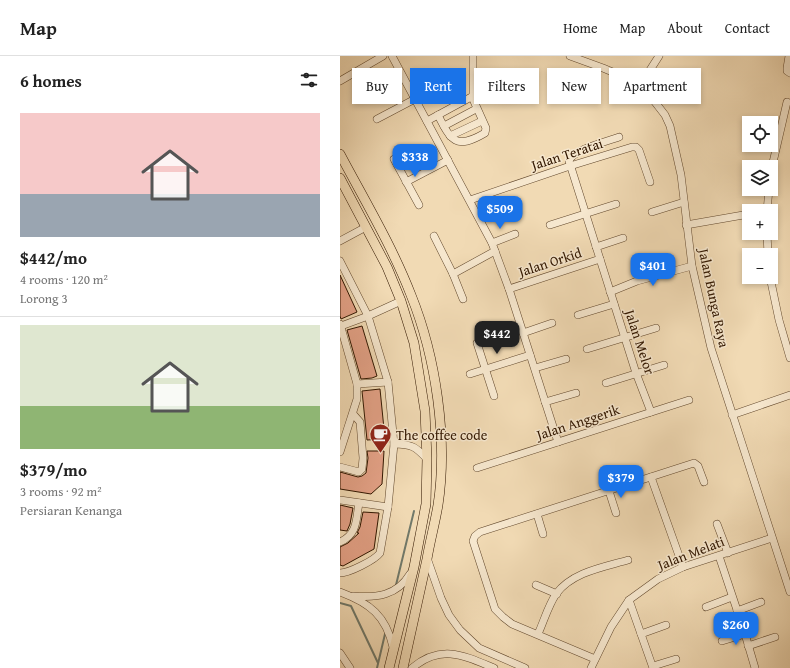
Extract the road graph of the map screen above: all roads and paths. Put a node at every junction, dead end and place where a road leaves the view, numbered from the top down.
1 (383, 56) edge
2 (392, 56) edge
3 (473, 56) edge
4 (570, 56) edge
5 (659, 56) edge
6 (789, 56) edge
7 (651, 68) edge
8 (609, 71) edge
9 (790, 73) edge
10 (340, 81) edge
11 (410, 90) edge
12 (473, 96) junction
13 (410, 102) edge
14 (787, 102) dead end
15 (418, 104) edge
16 (657, 104) edge
17 (476, 109) junction
18 (438, 115) junction
19 (377, 118) dead end
20 (427, 121) junction
21 (482, 121) junction
22 (447, 131) junction
23 (435, 136) junction
24 (619, 137) dead end
25 (340, 154) edge
26 (394, 159) dead end
27 (448, 160) junction
28 (774, 160) edge
29 (570, 166) junction
30 (340, 178) edge
31 (406, 182) junction
32 (650, 182) dead end
33 (470, 200) junction
34 (684, 202) junction
35 (616, 204) dead end
36 (419, 205) dead end
37 (652, 212) dead end
38 (585, 214) junction
39 (742, 215) edge
40 (550, 225) dead end
41 (686, 225) junction
42 (366, 227) junction
43 (516, 234) dead end
44 (434, 236) dead end
45 (623, 238) dead end
46 (340, 241) edge
47 (492, 243) junction
48 (596, 247) junction
49 (495, 251) junction
50 (600, 259) junction
51 (340, 261) edge
52 (692, 266) junction
53 (453, 274) junction
54 (771, 284) edge
55 (509, 289) junction
56 (610, 292) junction
57 (463, 300) dead end
58 (401, 301) junction
59 (614, 304) junction
60 (578, 315) dead end
61 (368, 316) junction
62 (552, 323) dead end
63 (340, 325) edge
64 (656, 328) dead end
65 (523, 333) junction
66 (625, 338) junction
67 (477, 343) dead end
68 (587, 349) dead end
69 (530, 355) junction
70 (790, 358) edge
71 (566, 359) dead end
72 (664, 365) dead end
73 (534, 368) junction
74 (485, 369) junction
75 (636, 373) junction
76 (470, 374) dead end
77 (388, 382) junction
78 (606, 383) dead end
79 (357, 384) junction
80 (576, 392) dead end
81 (790, 395) edge
82 (494, 396) dead end
83 (689, 400) dead end
84 (545, 402) junction
85 (651, 412) junction
86 (353, 414) junction
87 (732, 415) junction
88 (558, 442) junction
89 (394, 444) junction
90 (340, 452) edge
91 (428, 459) junction
92 (340, 467) edge
93 (476, 468) dead end
94 (651, 477) junction
95 (704, 482) dead end
96 (609, 491) junction
97 (340, 500) edge
98 (359, 503) junction
99 (388, 507) junction
100 (616, 513) dead end
101 (537, 514) junction
102 (717, 524) dead end
103 (543, 534) dead end
104 (772, 538) junction
105 (340, 542) edge
106 (728, 553) junction
107 (719, 556) junction
108 (427, 558) junction
109 (628, 560) dead end
110 (414, 567) junction
111 (683, 567) junction
112 (340, 573) edge
113 (536, 585) dead end
114 (340, 592) edge
115 (790, 592) edge
116 (557, 594) junction
117 (349, 595) junction
118 (732, 597) junction
119 (629, 600) junction
120 (761, 602) dead end
121 (706, 606) dead end
122 (737, 611) junction
123 (666, 625) dead end
124 (538, 634) junction
125 (641, 634) junction
126 (745, 634) junction
127 (775, 637) dead end
128 (722, 641) dead end
129 (748, 646) junction
130 (393, 647) junction
131 (340, 653) edge
132 (596, 659) junction
133 (676, 659) dead end
134 (653, 667) edge
135 (350, 668) edge
136 (389, 668) edge
137 (403, 668) edge
138 (412, 668) edge
139 (494, 668) edge
140 (525, 668) edge
141 (591, 668) edge
142 (755, 668) edge

1 - 10 street
2 - 11 street
3 - 12 street
4 - 8 street, Jalan Bunga Raya
5 - 7 street
6 - 9 street
12 - 17 street
12 - 18 street
13 - 19 street
14 - 28 street
15 - 20 street
16 - 34 street, Jalan Bunga Raya
17 - 21 street
17 - 22 street
18 - 20 street
18 - 22 street
20 - 23 street
21 - 22 street
21 - 22 street
22 - 23 street
23 - 27 street
24 - 29 street
25 - 108 main road
26 - 31 street
27 - 31 street
27 - 33 street
29 - 32 street, Jalan Teratai
29 - 33 street, Jalan Teratai
29 - 38 street, Jalan Melor
30 - 42 main road
31 - 36 street
33 - 47 street
34 - 37 street
34 - 41 street, Jalan Bunga Raya
35 - 38 street
38 - 40 street
38 - 48 street, Jalan Melor
39 - 41 street
41 - 52 street, Jalan Bunga Raya
42 - 46 street
42 - 58 main road
43 - 47 street
44 - 53 street
45 - 48 street
47 - 49 street
48 - 50 street, Jalan Melor
49 - 53 street
49 - 55 street
50 - 55 street, Jalan Orkid
50 - 56 street, Jalan Melor
51 - 61 street
52 - 56 street
52 - 87 street, Jalan Bunga Raya
53 - 57 street
54 - 70 street
55 - 65 street
56 - 59 street, Jalan Melor
58 - 61 street
58 - 91 main road
59 - 60 street
59 - 66 street, Jalan Melor
61 - 63 street
61 - 77 street
62 - 65 street
63 - 79 street
64 - 66 street
65 - 69 street
66 - 68 street
66 - 75 street, Jalan Melor
67 - 74 street
69 - 73 street
69 - 74 street
71 - 73 street
72 - 75 street
73 - 84 street
74 - 76 street
74 - 82 street
75 - 78 street
75 - 85 street, Jalan Melor
77 - 79 street
77 - 89 street
79 - 86 street
80 - 84 street
81 - 87 street
83 - 85 street, Jalan Anggerik
84 - 88 street
85 - 88 street, Jalan Anggerik
86 - 90 street
86 - 92 street
87 - 104 street, Jalan Bunga Raya
88 - 93 street, Jalan Anggerik
89 - 91 street
89 - 99 street
91 - 110 main road
94 - 95 street
94 - 96 street
94 - 111 street
96 - 100 street
96 - 101 street
97 - 98 street
98 - 99 street
98 - 105 street
99 - 112 street
101 - 103 street
101 - 124 street
102 - 106 street
104 - 106 street, Jalan Melati
104 - 115 street, Jalan Bunga Raya
106 - 107 street, Jalan Melati
107 - 111 street, Jalan Melati
107 - 118 street
108 - 137 main road
108 - 140 street
109 - 116 street
110 - 117 street
110 - 130 main road
111 - 119 street, Jalan Melati
113 - 116 street
114 - 117 street
116 - 124 street
117 - 130 street
118 - 121 street
118 - 122 street
119 - 125 street
119 - 132 street, Jalan Melati
120 - 122 street
122 - 126 street
123 - 125 street
124 - 132 street
125 - 134 street
126 - 128 street
126 - 129 street
127 - 129 street
129 - 142 street
130 - 136 main road
131 - 135 street
132 - 141 street, Jalan Melati
133 - 134 street
138 - 139 street

